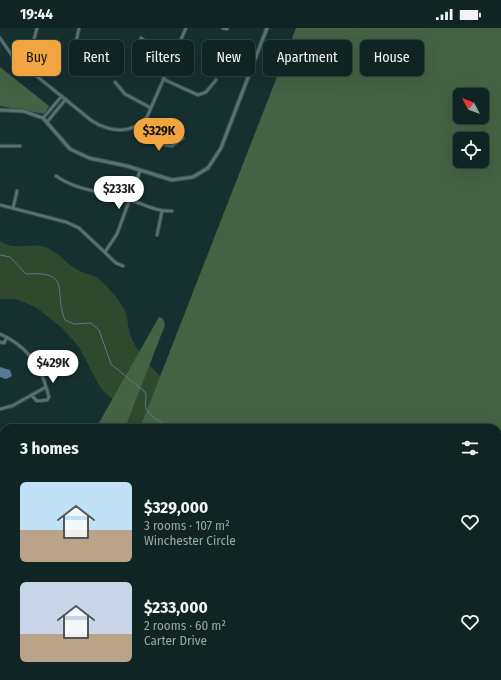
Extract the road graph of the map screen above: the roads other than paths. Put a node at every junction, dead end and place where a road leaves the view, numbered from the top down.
1 (37, 28) edge
2 (79, 28) edge
3 (186, 28) edge
4 (223, 28) edge
5 (267, 28) edge
6 (227, 29) dead end
7 (141, 38) dead end
8 (0, 40) edge
9 (34, 40) edge
10 (76, 40) edge
11 (143, 40) edge
12 (181, 40) edge
13 (12, 56) edge
14 (37, 76) edge
15 (164, 76) edge
16 (163, 79) junction
17 (216, 80) dead end
18 (115, 82) dead end
19 (62, 96) junction
20 (66, 99) junction
21 (151, 108) junction
22 (0, 110) edge
23 (44, 118) junction
24 (47, 122) junction
25 (140, 125) junction
26 (183, 138) dead end
27 (0, 146) edge
28 (20, 146) dead end
29 (140, 171) junction
30 (56, 176) dead end
31 (17, 191) dead end
32 (130, 199) junction
33 (0, 205) edge
34 (12, 208) junction
35 (162, 211) junction
36 (172, 211) dead end
37 (157, 235) dead end
38 (104, 252) junction
39 (123, 266) dead end
40 (0, 334) edge
41 (8, 338) junction
42 (0, 342) edge
43 (46, 387) junction
44 (31, 395) junction
45 (0, 409) edge

1 - 9 street
2 - 10 street
3 - 12 street
4 - 6 street
5 - 29 street
7 - 11 street
8 - 13 street
14 - 19 street
15 - 16 street
16 - 17 street
16 - 21 street
18 - 21 street
19 - 20 street
19 - 23 street
20 - 24 street
20 - 25 street
21 - 25 street
22 - 23 street
23 - 24 street
24 - 29 street
25 - 26 street
27 - 28 street
29 - 32 street
30 - 32 street
31 - 34 street
32 - 35 street
32 - 38 street
33 - 34 street
34 - 38 street
35 - 36 street
35 - 37 street
38 - 39 street
40 - 41 street
41 - 42 street
41 - 43 street
43 - 44 street
43 - 44 street
44 - 45 street

